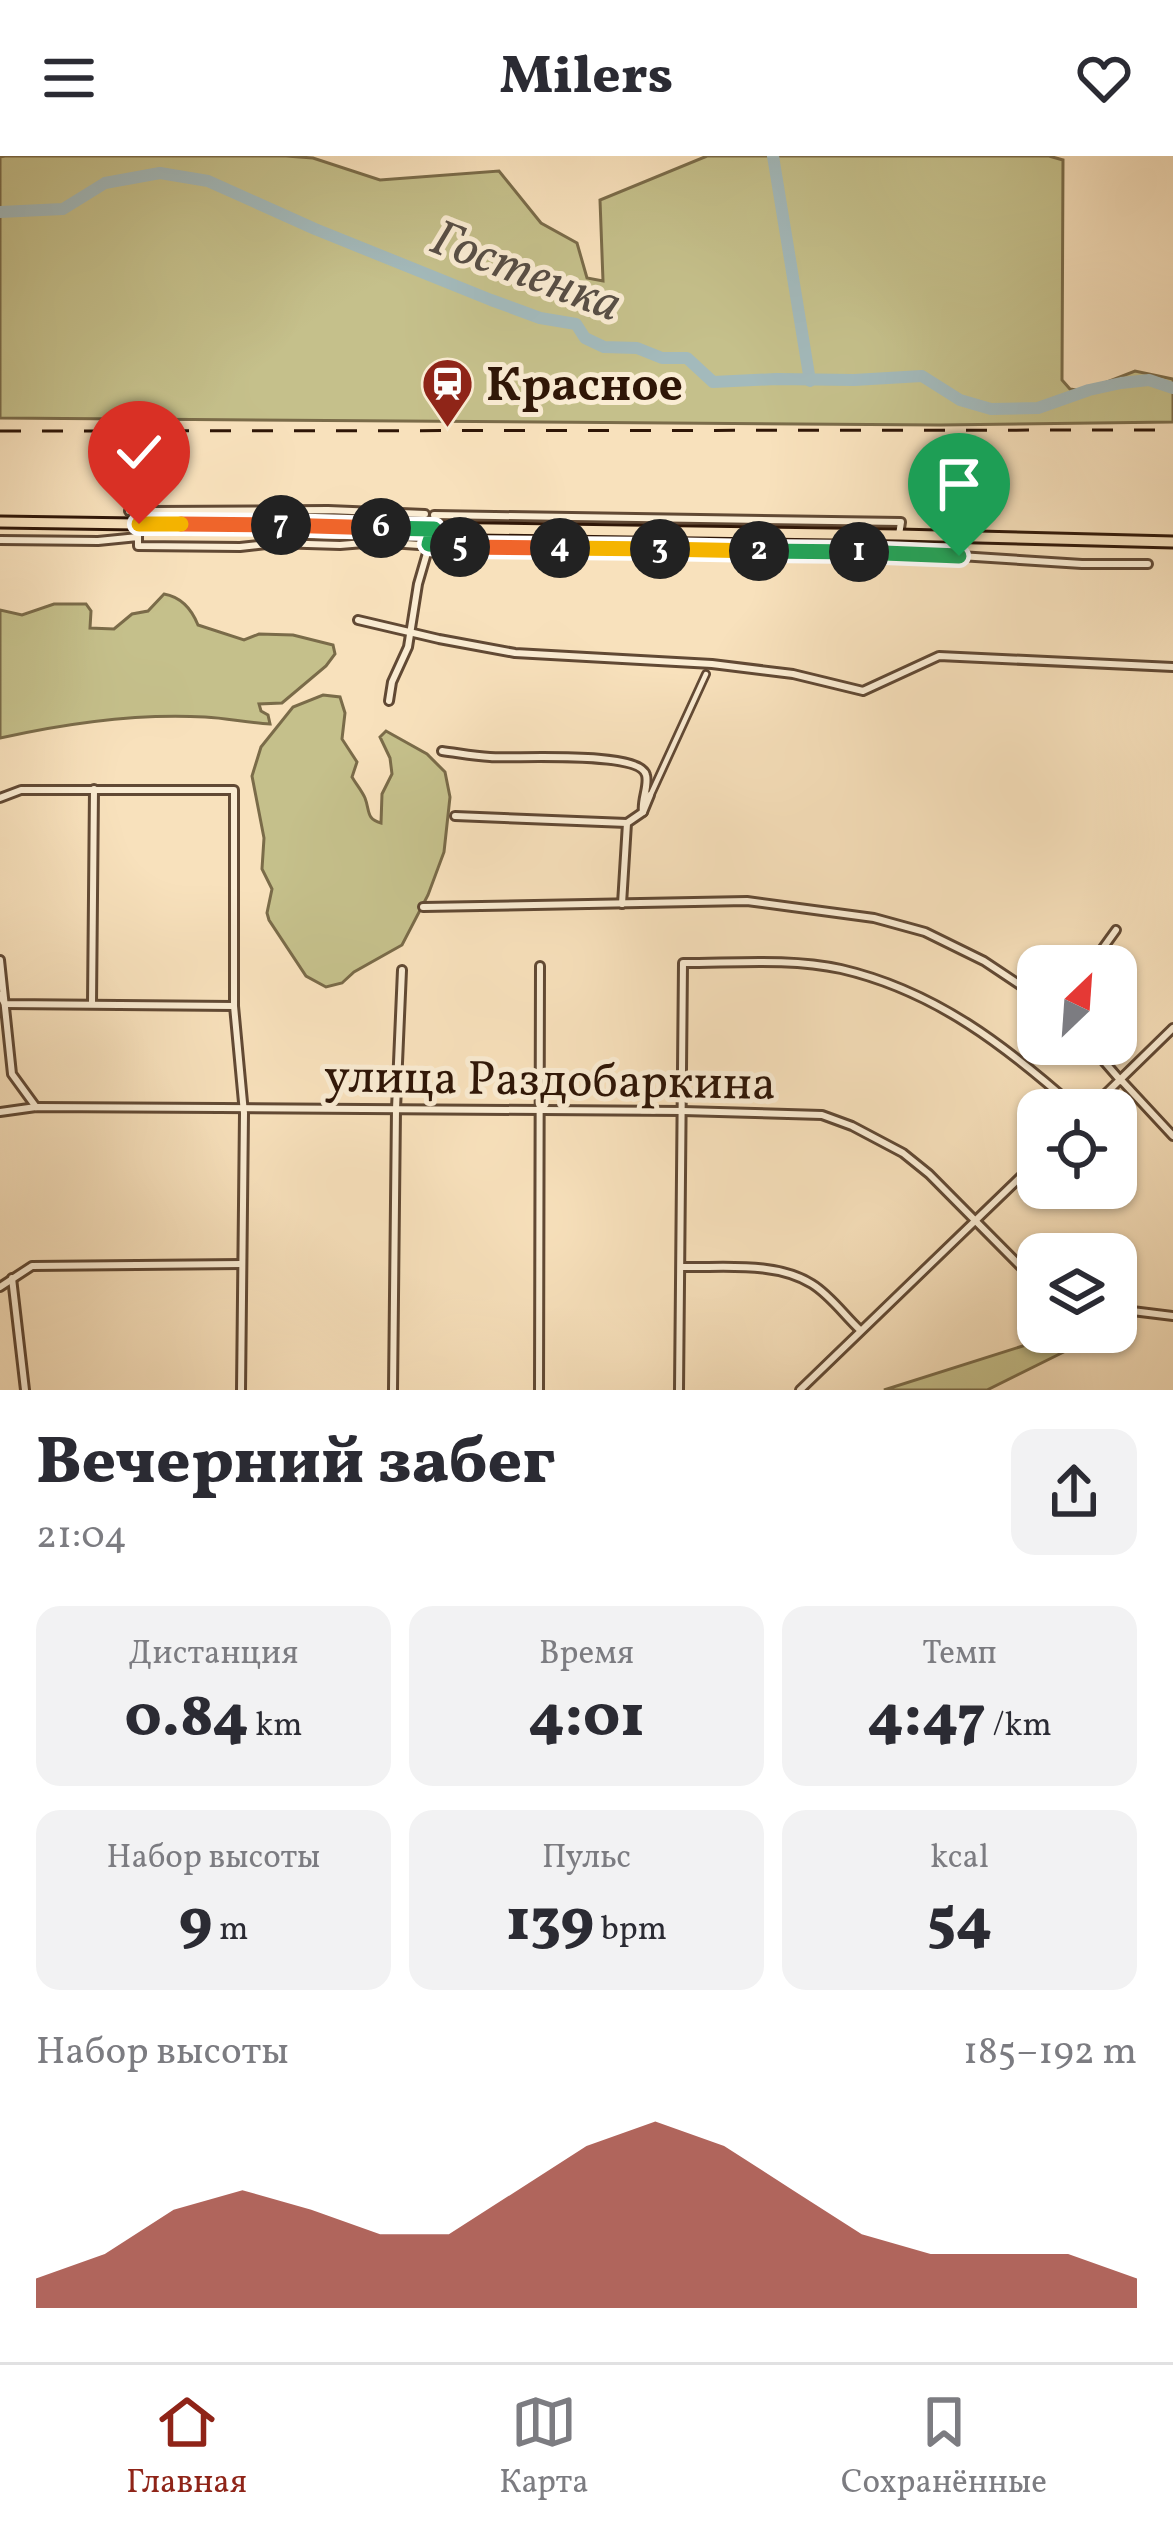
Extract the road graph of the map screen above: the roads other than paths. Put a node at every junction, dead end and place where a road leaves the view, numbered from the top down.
1 (136, 516) junction
2 (154, 518) junction
3 (0, 522) edge
4 (434, 529) junction
5 (899, 535) junction
6 (138, 537) junction
7 (0, 540) edge
8 (1173, 542) edge
9 (429, 544) junction
10 (1148, 563) dead end
11 (358, 620) dead end
12 (412, 632) junction
13 (712, 664) junction
14 (1173, 667) edge
15 (706, 674) joint
16 (389, 701) dead end
17 (442, 752) dead end
18 (94, 789) junction
19 (650, 795) joint
20 (0, 797) edge
21 (644, 812) junction
22 (454, 816) dead end
23 (627, 823) junction
24 (622, 904) junction
25 (423, 907) dead end
26 (1116, 930) dead end
27 (1105, 945) edge
28 (0, 959) edge
29 (540, 966) dead end
30 (402, 970) dead end
31 (1017, 983) edge
32 (0, 995) edge
33 (92, 1003) junction
34 (5, 1004) junction
35 (234, 1006) junction
36 (1173, 1028) edge
37 (1107, 1065) edge
38 (1121, 1081) junction
39 (1053, 1089) edge
40 (1112, 1089) edge
41 (36, 1107) junction
42 (244, 1108) junction
43 (396, 1108) junction
44 (538, 1110) junction
45 (683, 1111) junction
46 (0, 1112) edge
47 (1173, 1136) edge
48 (1017, 1180) edge
49 (976, 1220) junction
50 (1017, 1262) edge
51 (243, 1264) junction
52 (681, 1267) junction
53 (12, 1278) junction
54 (0, 1287) edge
55 (1137, 1312) edge
56 (1173, 1316) edge
57 (860, 1331) junction
58 (25, 1390) edge
59 (241, 1390) edge
60 (393, 1390) edge
61 (539, 1390) edge
62 (679, 1390) edge
63 (800, 1390) edge

1 - 2 main road
1 - 3 main road
1 - 6 street
2 - 4 main road
2 - 5 street
4 - 5 main road
4 - 9 street
5 - 8 main road
6 - 7 street
6 - 9 street
9 - 10 street
9 - 12 street
11 - 12 street
12 - 13 street
12 - 16 street
13 - 14 street
13 - 15 street
15 - 19 street
17 - 21 street
18 - 20 street
18 - 33 street
18 - 35 street
19 - 21 street
21 - 23 street
22 - 23 street
23 - 24 street
24 - 25 street
24 - 31 street
26 - 27 street
28 - 34 street
29 - 44 street
30 - 43 street
32 - 34 street
33 - 34 street
33 - 35 street
34 - 41 street
35 - 42 street
36 - 38 street
37 - 38 street
38 - 40 street
38 - 47 street
39 - 45 street
41 - 42 street, улица Раздобаркина
41 - 46 street, улица Раздобаркина
42 - 43 street, улица Раздобаркина
42 - 51 street
43 - 44 street, улица Раздобаркина
43 - 60 street
44 - 45 street, улица Раздобаркина
44 - 61 street
45 - 49 street, улица Раздобаркина
45 - 52 street
48 - 49 street
49 - 50 street, улица Раздобаркина
49 - 57 street
51 - 53 street
51 - 59 street
52 - 57 street
52 - 62 street
53 - 54 street
53 - 58 street
55 - 56 street
57 - 63 street

